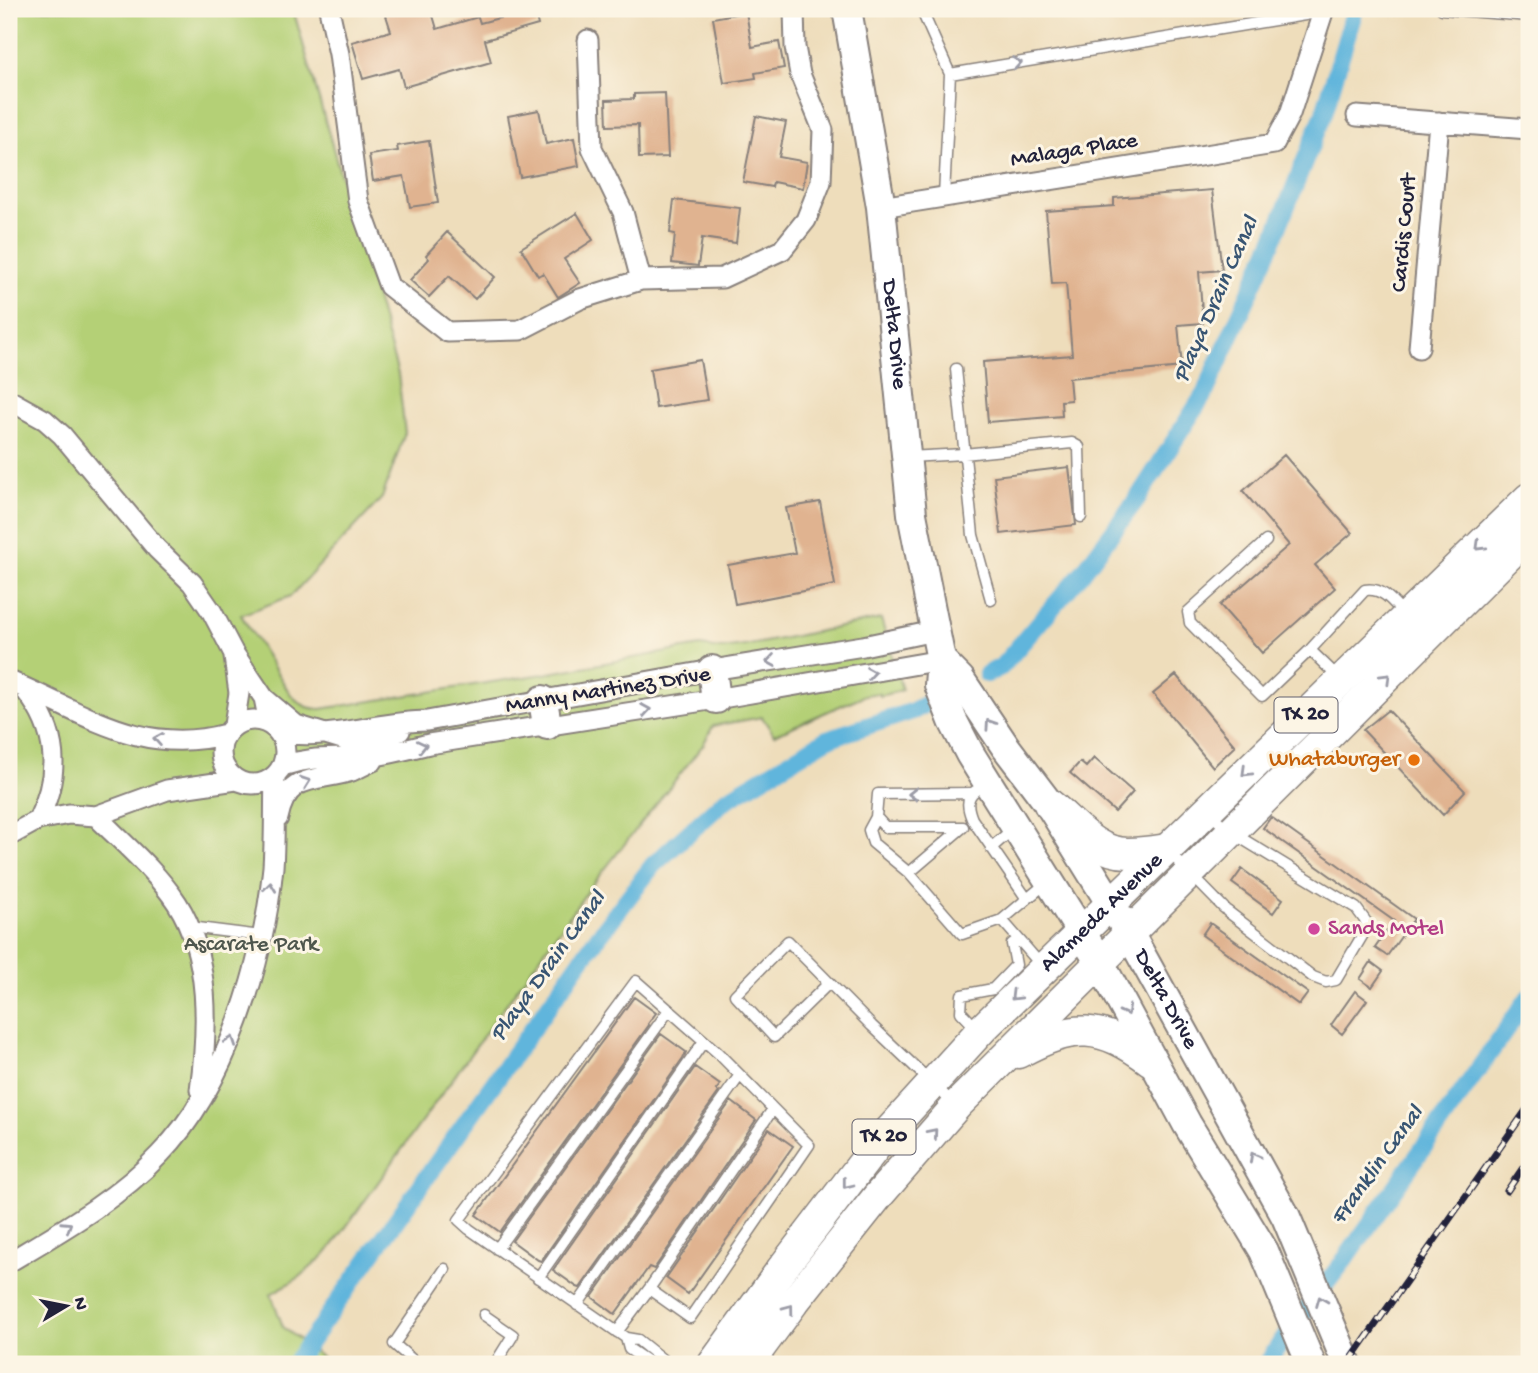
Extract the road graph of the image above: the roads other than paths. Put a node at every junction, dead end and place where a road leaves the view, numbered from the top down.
1 (329, 9) edge
2 (794, 9) edge
3 (847, 9) edge
4 (921, 9) edge
5 (1442, 9) edge
6 (1324, 10) edge
7 (1529, 16) edge
8 (588, 40) dead end
9 (950, 74) junction
10 (1357, 116) dead end
11 (1439, 122) junction
12 (1529, 129) edge
13 (944, 196) junction
14 (881, 207) junction
15 (640, 280) junction
16 (1419, 348) dead end
17 (956, 369) dead end
18 (9, 400) edge
19 (964, 454) junction
20 (907, 457) junction
21 (1529, 498) edge
22 (1081, 517) dead end
23 (1529, 535) edge
24 (1266, 541) dead end
25 (991, 600) dead end
26 (1416, 627) junction
27 (934, 631) junction
28 (1310, 650) junction
29 (233, 652) junction
30 (941, 660) junction
31 (712, 670) junction
32 (17, 685) edge
33 (1351, 691) junction
34 (264, 698) junction
35 (716, 699) junction
36 (545, 713) junction
37 (274, 728) junction
38 (230, 730) junction
39 (323, 734) junction
40 (386, 754) junction
41 (1014, 757) junction
42 (279, 771) junction
43 (236, 780) junction
44 (980, 784) junction
45 (1049, 804) junction
46 (1206, 811) junction
47 (96, 817) junction
48 (876, 817) junction
49 (972, 819) junction
50 (38, 820) junction
51 (963, 827) junction
52 (1015, 827) junction
53 (1230, 832) junction
54 (9, 836) edge
55 (274, 836) junction
56 (991, 848) junction
57 (1167, 849) junction
58 (909, 873) junction
59 (1189, 874) junction
60 (1049, 881) junction
61 (1027, 899) junction
62 (1110, 903) junction
63 (1002, 920) junction
64 (190, 927) junction
65 (1081, 931) junction
66 (1129, 933) junction
67 (261, 936) junction
68 (1015, 942) junction
69 (1001, 950) dead end
70 (1100, 961) junction
71 (1044, 968) junction
72 (829, 983) junction
73 (963, 984) dead end
74 (962, 995) junction
75 (669, 1010) junction
76 (980, 1031) junction
77 (704, 1041) junction
78 (1151, 1060) junction
79 (999, 1063) junction
80 (740, 1075) junction
81 (934, 1084) junction
82 (198, 1101) junction
83 (957, 1106) junction
84 (773, 1109) junction
85 (497, 1249) junction
86 (9, 1262) edge
87 (445, 1269) dead end
88 (538, 1278) junction
89 (649, 1289) junction
90 (577, 1305) junction
91 (484, 1315) dead end
92 (621, 1335) junction
93 (417, 1364) edge
94 (495, 1364) edge
95 (651, 1364) edge
96 (668, 1364) edge
97 (713, 1364) edge
98 (748, 1364) edge
99 (1311, 1364) edge
100 (1347, 1364) edge

1 - 15 street
2 - 15 street
3 - 14 main road, Delta Drive
4 - 9 lane
5 - 7 lane
9 -> 6 lane
6 - 13 street, Malaga Place
8 - 15 street
9 - 13 lane
10 - 11 street
11 - 12 street
11 - 16 street, Cardis Court
13 - 14 street, Malaga Place
14 - 20 main road, Delta Drive
17 - 19 lane
18 - 29 street
19 - 20 lane
19 - 22 lane
19 - 25 lane
20 - 27 main road, Delta Drive
21 -> 26 main road, Alameda Avenue / TX 20
23 - 26 main road, Alameda Avenue / TX 20
24 - 28 lane
26 - 28 lane
26 - 33 main road, Alameda Avenue / TX 20
27 - 30 main road, Delta Drive
27 -> 31 street, Manny Martinez Drive
28 - 33 lane
29 - 34 street
29 - 38 street
35 -> 30 street, Manny Martinez Drive
41 -> 30 main road, Delta Drive
30 - 44 main road, Delta Drive
31 - 35 main road
31 - 36 street, Manny Martinez Drive
38 -> 32 street
32 - 50 street
33 -> 46 main road, Alameda Avenue / TX 20
33 - 53 main road, Alameda Avenue / TX 20
34 - 37 street
34 - 39 street
36 -> 35 street, Manny Martinez Drive
36 - 39 street, Manny Martinez Drive
40 -> 36 street, Manny Martinez Drive
37 - 38 street
37 - 39 street, Manny Martinez Drive
37 - 42 street
38 - 43 street
40 - 42 street, Manny Martinez Drive
55 -> 40 street
41 - 44 main road
41 - 45 main road, Delta Drive
42 - 43 street
42 - 55 street
43 - 47 street
44 -> 48 lane
44 - 49 lane
44 - 52 main road, Delta Drive
45 - 57 main road
45 - 62 main road, Delta Drive
46 - 53 lane
46 - 57 main road, Alameda Avenue / TX 20
47 - 50 street
47 - 64 street
48 - 51 lane
48 - 58 lane
49 - 51 lane
49 - 56 lane
50 - 54 street
51 - 58 lane
52 - 56 lane
52 - 60 main road, Delta Drive
53 - 59 main road, Alameda Avenue / TX 20
53 - 59 lane
67 -> 55 street
56 - 61 lane
57 - 59 lane
57 - 62 main road, Alameda Avenue / TX 20
58 - 63 lane
59 - 66 main road, Alameda Avenue / TX 20
60 - 61 lane
60 - 65 main road, Delta Drive
61 - 63 lane
62 - 65 main road, Alameda Avenue / TX 20
62 - 66 main road, Delta Drive
63 - 68 lane
64 - 67 lane
64 - 82 street
65 - 70 main road, Delta Drive
65 - 71 main road, Alameda Avenue / TX 20
66 - 70 main road, Alameda Avenue / TX 20
100 -> 66 main road, Delta Drive
82 -> 67 street
68 - 69 lane
68 - 71 lane
68 - 74 lane
70 -> 78 main road, Delta Drive
70 - 79 main road, Alameda Avenue / TX 20
71 -> 76 main road, Alameda Avenue / TX 20
72 - 72 lane
72 - 81 lane
73 - 74 lane
74 - 76 lane
75 - 77 lane
75 - 85 lane
75 - 85 lane
76 - 81 main road, Alameda Avenue / TX 20
77 - 80 lane
77 - 88 lane
78 - 79 main road
78 - 99 main road, Delta Drive
79 - 83 main road, Alameda Avenue / TX 20
80 - 84 lane
80 - 90 lane
81 - 83 lane
81 -> 97 main road, Alameda Avenue / TX 20
86 -> 82 street
98 -> 83 main road, Alameda Avenue / TX 20
84 - 89 lane
84 - 89 lane
85 - 88 lane
87 - 93 lane
88 - 90 lane
89 - 92 lane
90 - 92 lane
91 - 94 lane
92 - 95 lane
92 - 96 lane

